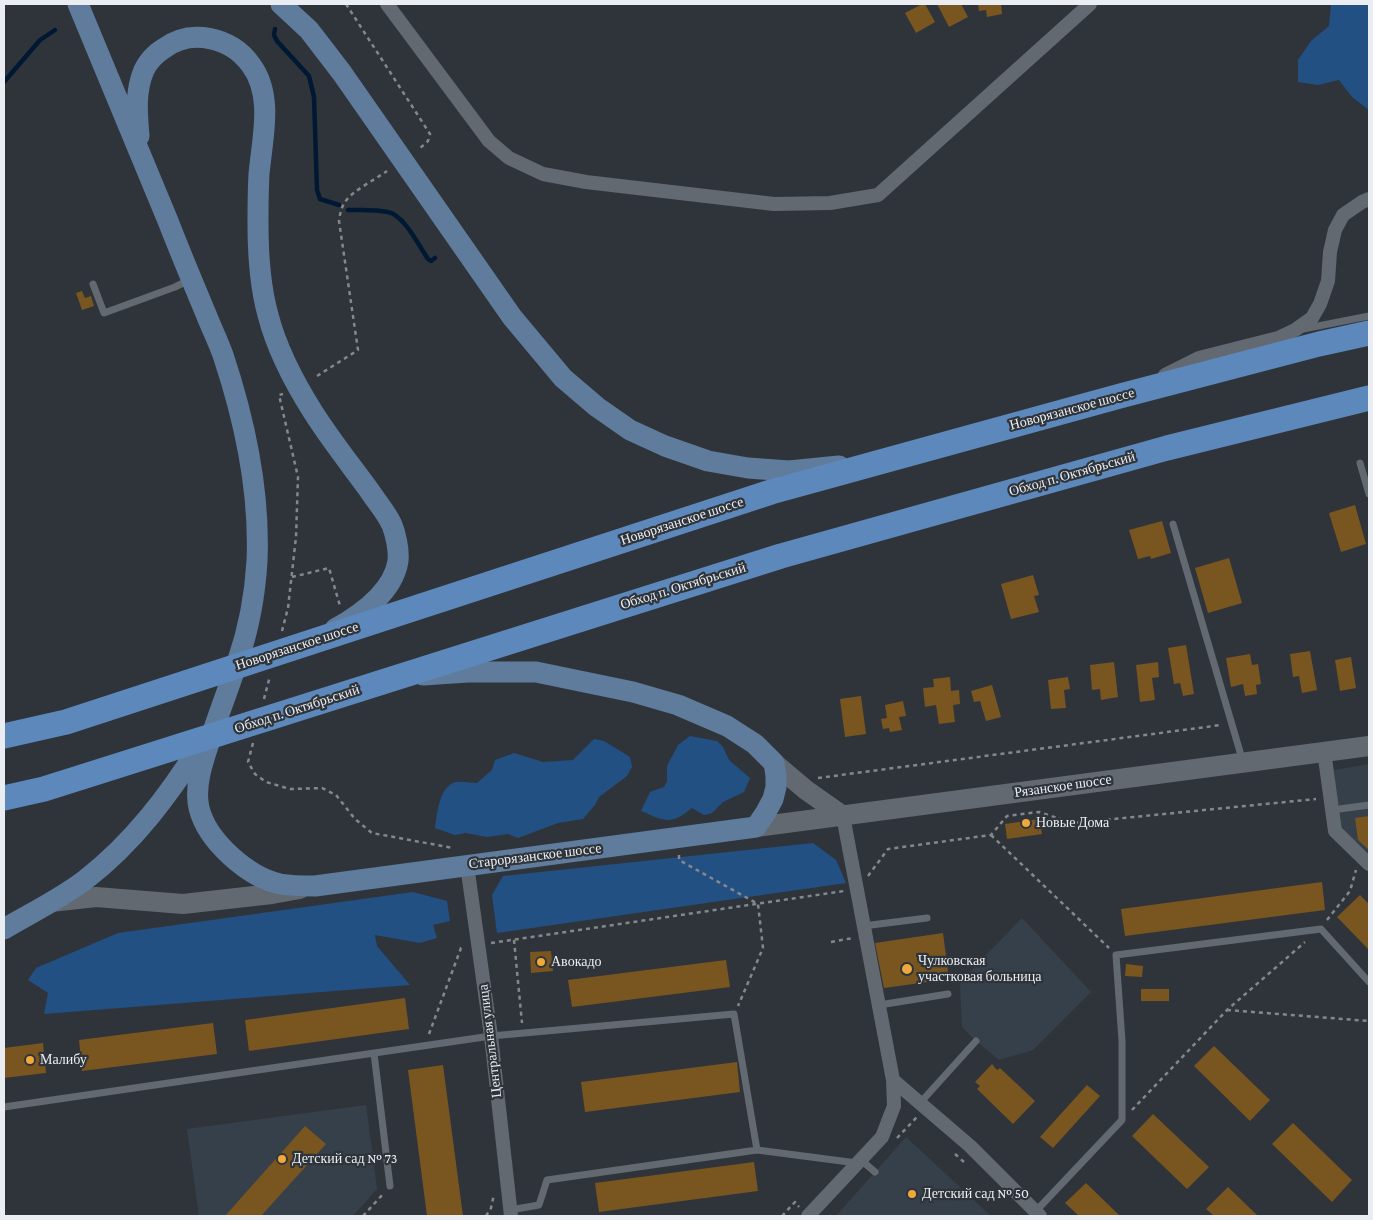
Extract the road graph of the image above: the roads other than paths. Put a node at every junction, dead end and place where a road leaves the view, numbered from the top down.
1 (78, 4) edge
2 (281, 4) edge
3 (387, 4) edge
4 (1090, 4) edge
5 (141, 156) junction
6 (1369, 199) edge
7 (192, 279) junction
8 (93, 284) dead end
9 (1369, 316) edge
10 (1295, 330) junction
11 (1369, 333) edge
12 (1120, 396) junction
13 (1369, 398) edge
14 (879, 462) junction
15 (1360, 464) dead end
16 (1369, 494) edge
17 (1173, 524) dead end
18 (315, 640) junction
19 (393, 678) junction
20 (220, 709) junction
21 (4, 736) edge
22 (1369, 746) edge
23 (1324, 751) junction
24 (1243, 762) junction
25 (774, 763) junction
26 (4, 798) edge
27 (1331, 804) junction
28 (1369, 805) edge
29 (843, 816) junction
30 (756, 826) junction
31 (461, 857) junction
32 (1364, 859) edge
33 (315, 886) junction
34 (51, 902) junction
35 (927, 918) dead end
36 (864, 926) junction
37 (4, 929) edge
38 (1369, 982) edge
39 (948, 994) dead end
40 (879, 1005) junction
41 (490, 1036) junction
42 (976, 1041) dead end
43 (374, 1053) junction
44 (893, 1080) junction
45 (4, 1107) edge
46 (918, 1110) junction
47 (757, 1150) junction
48 (859, 1162) junction
49 (874, 1172) dead end
50 (390, 1186) road end
51 (510, 1213) edge
52 (1035, 1215) edge
53 (808, 1216) edge

1 - 5 main road
2 - 14 main road
3 - 4 street
5 - 7 main road
5 - 18 main road
6 - 10 street
7 - 8 lane
7 - 20 main road
9 - 10 lane
10 - 12 street
11 - 12 highway, Новорязанское шоссе
12 - 14 highway, Новорязанское шоссе
13 - 19 highway, Обход п. Октябрьский
14 - 18 highway, Новорязанское шоссе
15 - 16 lane
17 - 24 lane
18 - 21 highway, Новорязанское шоссе
19 - 25 main road
19 - 26 highway, Обход п. Октябрьский
20 - 33 main road, Старорязанское шоссе
20 - 34 main road
22 - 23 main road, Рязанское шоссе
23 - 24 main road, Рязанское шоссе
23 - 27 street
24 - 29 main road, Рязанское шоссе
25 - 29 main road
25 - 30 main road
27 - 28 lane
27 - 32 street
29 - 30 main road, Рязанское шоссе
29 - 36 street
30 - 31 main road, Старорязанское шоссе
31 - 33 main road, Старорязанское шоссе
31 - 41 street, Центральная улица
33 - 34 main road
34 - 37 main road
35 - 36 lane
36 - 40 street
38 - 52 lane
39 - 40 lane
40 - 44 street
41 - 43 lane
41 - 47 lane
41 - 51 street, Центральная улица
42 - 46 lane
43 - 45 lane
43 - 50 lane
44 - 46 street
44 - 48 street
46 - 52 street
47 - 48 lane
47 - 51 lane
48 - 49 lane
48 - 53 street

